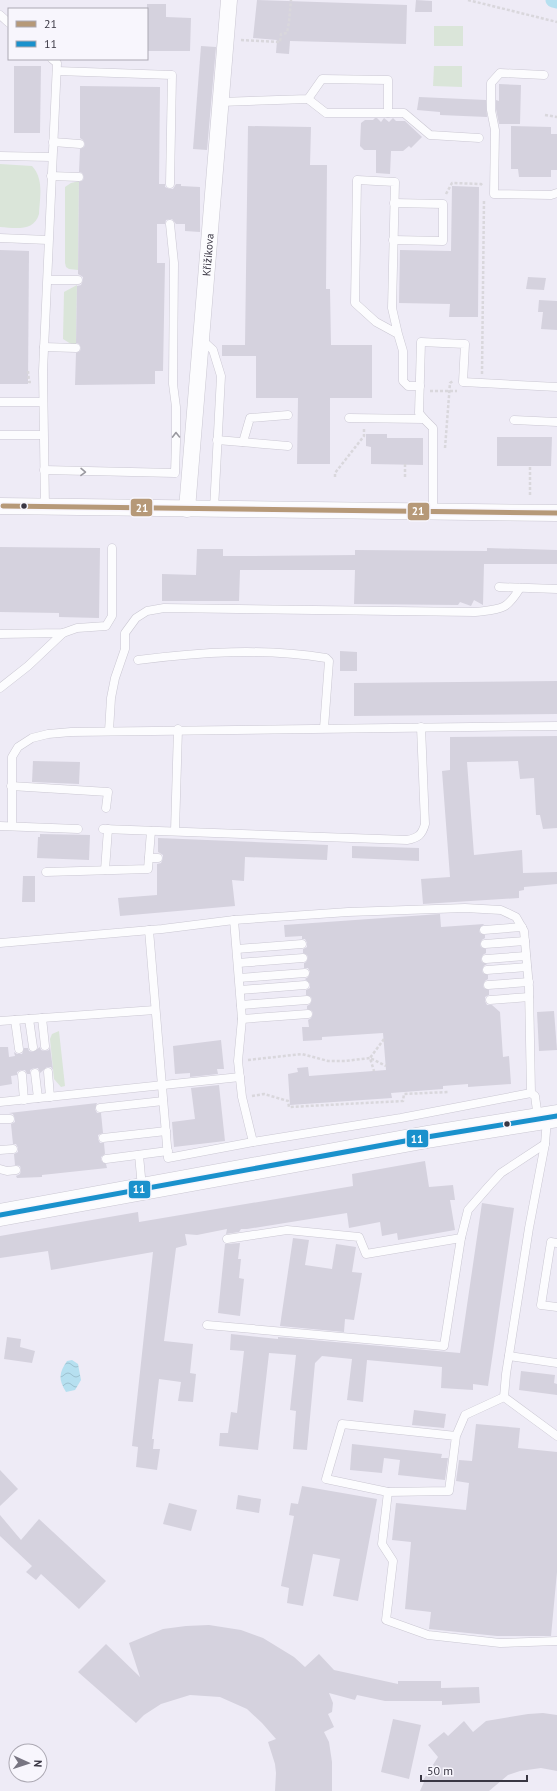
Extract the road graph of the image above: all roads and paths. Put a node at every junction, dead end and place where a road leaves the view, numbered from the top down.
1 (229, 0) edge
2 (291, 0) edge
3 (468, 0) edge
4 (0, 15) edge
5 (8, 22) edge
6 (557, 22) edge
7 (226, 39) junction
8 (53, 60) edge
9 (57, 71) junction
10 (544, 75) dead end
11 (308, 99) junction
12 (220, 102) junction
13 (388, 113) junction
14 (544, 115) dead end
15 (557, 117) edge
16 (479, 138) dead end
17 (53, 142) junction
18 (80, 144) dead end
19 (0, 156) edge
20 (52, 157) junction
21 (51, 176) junction
22 (79, 177) dead end
23 (170, 184) dead end
24 (484, 188) dead end
25 (557, 193) edge
26 (484, 196) dead end
27 (394, 203) junction
28 (443, 204) junction
29 (170, 224) dead end
30 (0, 238) edge
31 (48, 240) junction
32 (393, 240) junction
33 (48, 280) junction
34 (78, 280) dead end
35 (398, 334) junction
36 (201, 338) junction
37 (44, 347) junction
38 (76, 348) dead end
39 (28, 371) dead end
40 (32, 372) dead end
41 (463, 382) junction
42 (482, 383) junction
43 (557, 387) edge
44 (420, 389) junction
45 (449, 391) junction
46 (462, 391) dead end
47 (0, 402) edge
48 (43, 402) junction
49 (288, 415) dead end
50 (350, 418) dead end
51 (364, 418) junction
52 (424, 419) junction
53 (514, 420) dead end
54 (557, 422) edge
55 (0, 435) edge
56 (43, 435) junction
57 (217, 440) junction
58 (243, 442) junction
59 (288, 446) dead end
60 (445, 453) dead end
61 (405, 464) dead end
62 (530, 466) dead end
63 (44, 470) junction
64 (336, 477) dead end
65 (405, 477) dead end
66 (530, 495) dead end
67 (0, 506) edge
68 (45, 507) junction
69 (187, 509) junction
70 (214, 509) junction
71 (433, 512) junction
72 (557, 513) edge
73 (112, 548) dead end
74 (499, 587) dead end
75 (520, 588) junction
76 (557, 588) edge
77 (63, 633) junction
78 (0, 634) edge
79 (138, 660) dead end
80 (0, 688) edge
81 (557, 726) edge
82 (421, 727) junction
83 (324, 728) junction
84 (178, 729) junction
85 (109, 731) junction
86 (11, 786) junction
87 (106, 808) dead end
88 (0, 826) edge
89 (12, 826) junction
90 (78, 829) dead end
91 (150, 831) junction
92 (175, 831) junction
93 (149, 858) junction
94 (158, 858) dead end
95 (105, 870) junction
96 (46, 872) dead end
97 (234, 920) junction
98 (522, 926) junction
99 (149, 930) junction
100 (484, 930) dead end
101 (525, 941) junction
102 (0, 943) edge
103 (302, 944) dead end
104 (485, 944) dead end
105 (237, 949) junction
106 (526, 956) junction
107 (303, 958) dead end
108 (486, 958) dead end
109 (238, 963) junction
110 (527, 967) junction
111 (487, 970) dead end
112 (304, 973) dead end
113 (239, 978) junction
114 (529, 982) junction
115 (305, 985) dead end
116 (488, 985) dead end
117 (240, 990) junction
118 (529, 997) junction
119 (307, 1000) dead end
120 (490, 1000) dead end
121 (241, 1005) junction
122 (155, 1010) junction
123 (308, 1014) dead end
124 (42, 1018) junction
125 (29, 1019) junction
126 (242, 1019) junction
127 (15, 1020) junction
128 (0, 1021) edge
129 (384, 1039) dead end
130 (45, 1046) dead end
131 (33, 1047) dead end
132 (19, 1049) dead end
133 (370, 1058) junction
134 (238, 1061) junction
135 (386, 1066) dead end
136 (374, 1071) dead end
137 (48, 1072) dead end
138 (35, 1073) dead end
139 (22, 1075) dead end
140 (240, 1077) junction
141 (162, 1086) junction
142 (448, 1092) dead end
143 (531, 1093) junction
144 (50, 1097) junction
145 (242, 1097) junction
146 (38, 1098) junction
147 (24, 1100) junction
148 (0, 1102) edge
149 (163, 1102) junction
150 (100, 1108) dead end
151 (548, 1117) edge
152 (0, 1119) edge
153 (10, 1119) dead end
154 (166, 1131) junction
155 (103, 1138) dead end
156 (253, 1142) junction
157 (545, 1144) junction
158 (13, 1149) dead end
159 (0, 1150) edge
160 (168, 1151) junction
161 (139, 1155) junction
162 (106, 1159) dead end
163 (0, 1169) edge
164 (16, 1170) dead end
165 (142, 1188) junction
166 (0, 1215) edge
167 (461, 1238) junction
168 (227, 1239) dead end
169 (557, 1243) edge
170 (557, 1307) edge
171 (207, 1325) dead end
172 (509, 1356) junction
173 (557, 1363) edge
174 (504, 1397) junction
175 (456, 1436) junction
176 (557, 1436) edge
177 (388, 1492) junction
178 (557, 1641) edge

1 - 7 street, Křižíkova
2 - 7 path
3 - 6 path
4 - 5 lane
7 - 12 street, Křižíkova
8 - 9 lane
9 - 17 lane
9 - 23 lane
10 - 25 lane
11 - 12 lane
11 - 13 lane
11 - 13 lane
12 - 36 street, Křižíkova
13 - 16 lane
14 - 15 path
17 - 18 lane
17 - 20 lane
19 - 20 lane
20 - 21 lane
21 - 22 lane
21 - 31 lane
24 - 28 path
26 - 42 path
27 - 28 lane
27 - 32 lane
27 - 35 lane
28 - 32 lane
63 -> 29 lane
30 - 31 lane
31 - 33 lane
32 - 35 lane
33 - 34 lane
33 - 37 lane
35 - 44 lane
36 - 57 lane
36 - 69 street, Křižíkova
37 - 38 lane
37 - 48 lane
39 - 40 path
41 - 42 lane
41 - 44 lane
41 - 45 path
42 - 43 lane
44 - 45 path
44 - 52 lane
45 - 46 path
45 - 60 path
47 - 48 lane
48 - 56 lane
49 - 58 lane
50 - 51 lane
51 - 52 lane
51 - 64 path
52 - 71 lane
53 - 54 lane
55 - 56 lane
56 - 63 lane
57 - 58 lane
57 - 70 lane
58 - 59 lane
61 - 65 path
62 - 66 path
63 - 68 lane
67 - 68 street
68 - 69 street
69 - 70 street
70 - 71 street
71 - 72 street
73 - 77 lane
74 - 75 lane
75 - 76 lane
75 - 85 lane
77 - 78 lane
77 - 80 lane
79 - 83 lane
81 - 82 lane
82 - 83 lane
82 - 92 lane
83 - 84 lane
84 - 85 lane
84 - 92 lane
85 - 86 lane
86 - 87 lane
86 - 89 lane
88 - 89 lane
89 - 90 lane
91 - 92 lane
91 - 93 lane
91 - 95 lane
93 - 94 lane
93 - 95 lane
95 - 96 lane
97 - 98 lane
97 - 99 lane
97 - 105 lane
98 - 100 lane
98 - 101 lane
99 - 102 lane
99 - 122 lane
101 - 104 lane
101 - 106 lane
103 - 105 lane
105 - 109 lane
106 - 108 lane
106 - 110 lane
107 - 109 lane
109 - 113 lane
110 - 111 lane
110 - 114 lane
112 - 113 lane
113 - 117 lane
114 - 116 lane
114 - 118 lane
115 - 117 lane
117 - 121 lane
118 - 120 lane
118 - 143 lane
119 - 121 lane
121 - 126 lane
122 - 124 lane
122 - 141 lane
123 - 126 lane
124 - 125 lane
124 - 130 lane
125 - 127 lane
125 - 131 lane
126 - 134 lane
127 - 128 lane
127 - 132 lane
129 - 133 path
133 - 134 path
133 - 135 path
133 - 136 path
134 - 140 lane
137 - 144 lane
138 - 146 lane
139 - 147 lane
140 - 141 lane
140 - 145 lane
141 - 144 lane
141 - 149 lane
142 - 145 path
143 - 151 lane
143 - 156 lane
144 - 146 lane
145 - 156 lane
146 - 147 lane
147 - 148 lane
149 - 150 lane
149 - 154 lane
151 - 157 lane
151 - 165 main road
152 - 153 lane
154 - 155 lane
154 - 160 lane
156 - 160 lane
157 - 167 lane
157 - 172 lane
158 - 159 lane
160 - 161 lane
161 - 162 lane
161 - 165 lane
163 - 164 lane
165 - 166 main road
167 - 168 lane
167 - 171 lane
169 - 170 lane
172 - 173 lane
172 - 174 lane
174 - 175 lane
174 - 176 lane
175 - 177 lane
175 - 177 lane
177 - 178 lane

